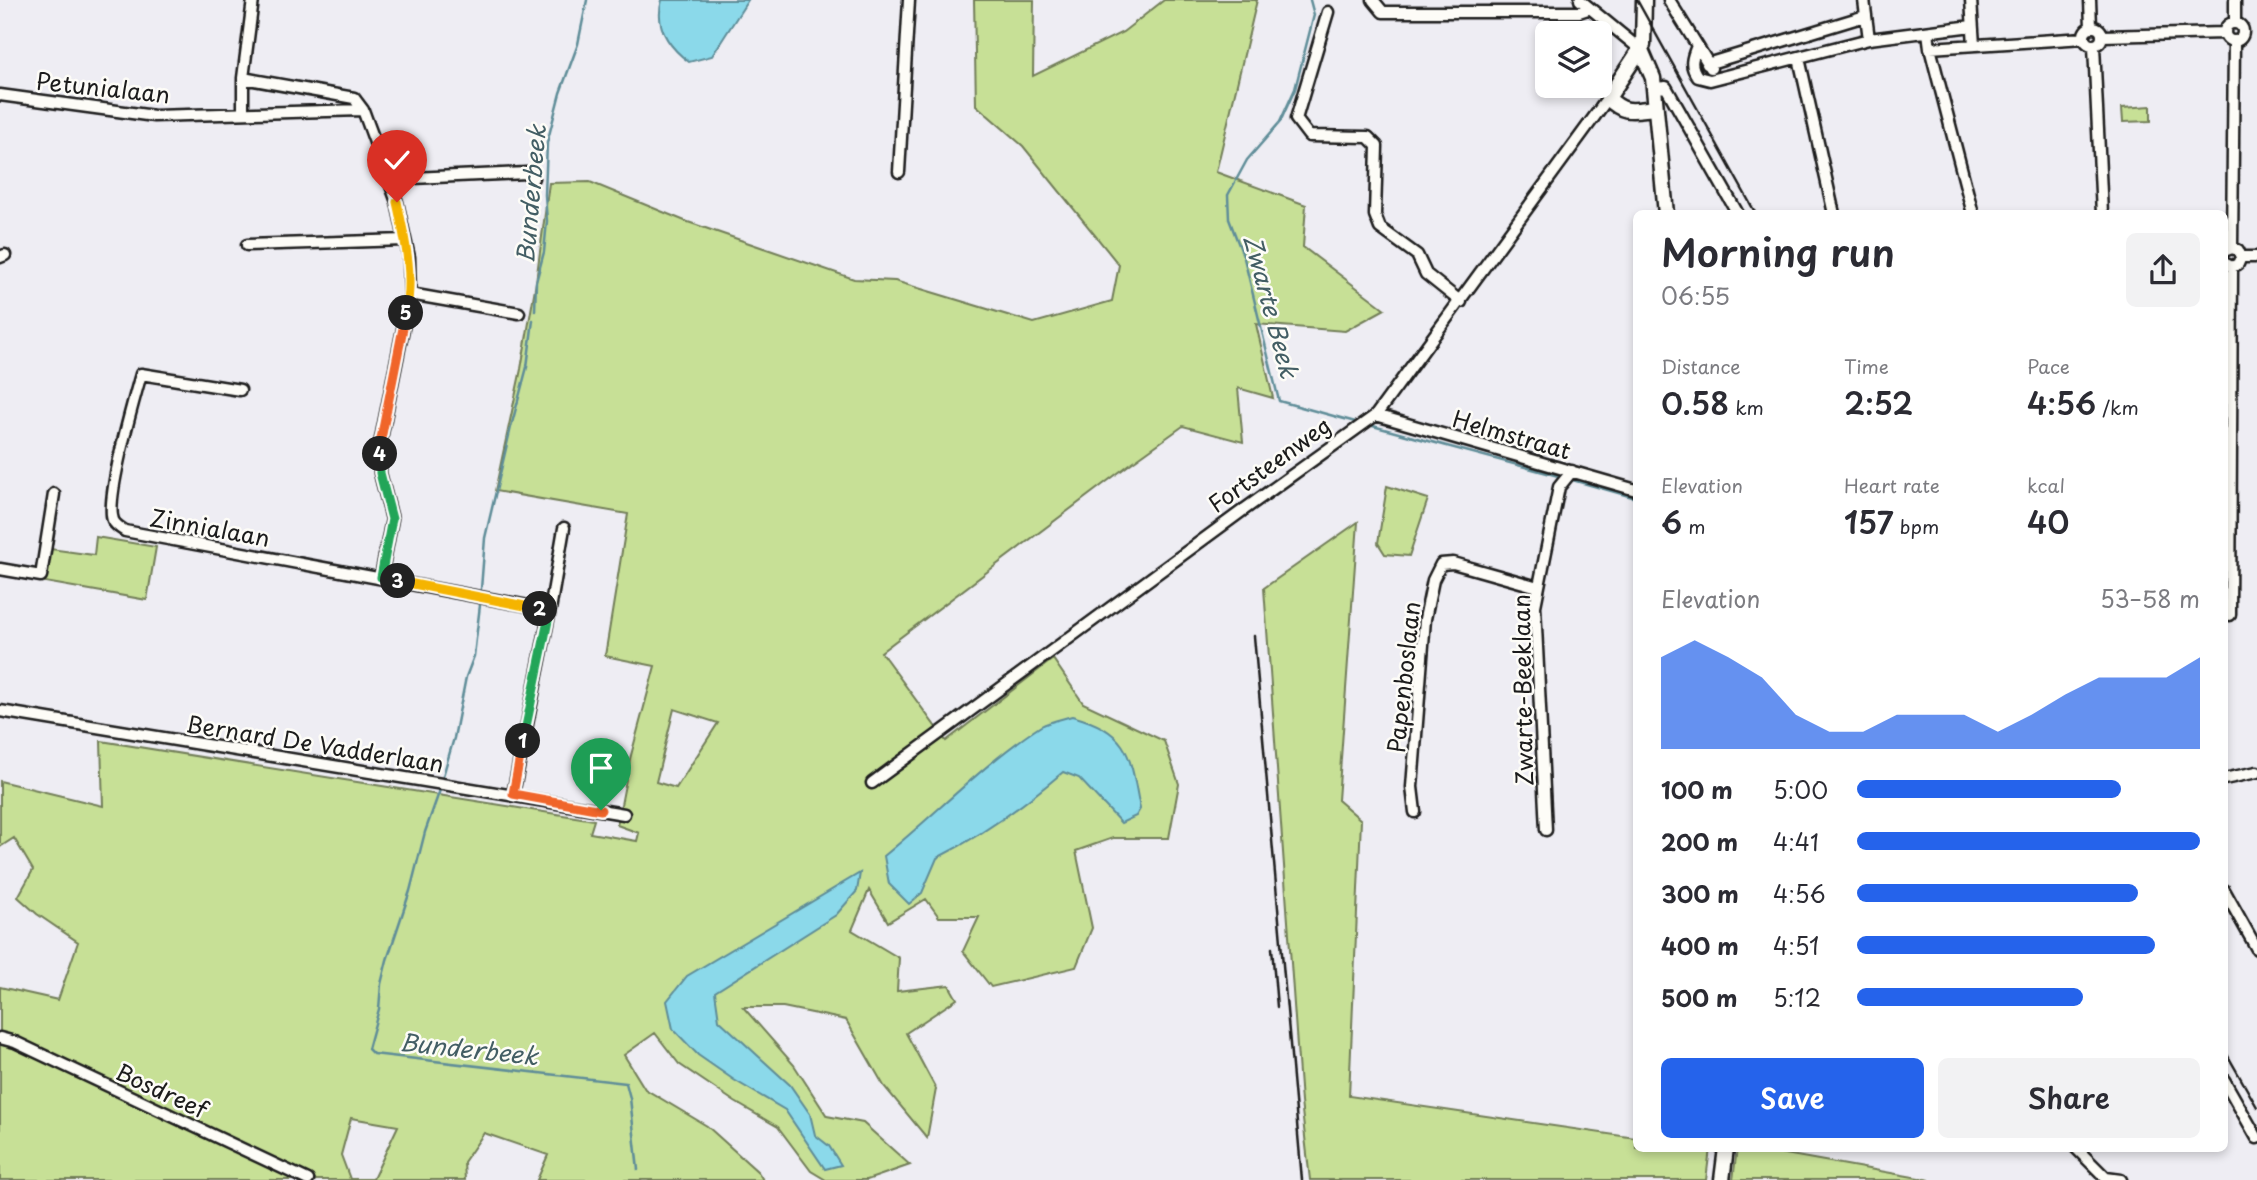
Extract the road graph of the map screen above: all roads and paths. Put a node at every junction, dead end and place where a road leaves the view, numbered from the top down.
1 (253, 0) edge
2 (909, 0) edge
3 (1373, 0) edge
4 (1580, 0) edge
5 (1644, 0) edge
6 (1670, 0) edge
7 (1864, 0) edge
8 (1971, 0) edge
9 (2090, 0) edge
10 (2235, 0) edge
11 (1588, 9) junction
12 (1328, 12) dead end
13 (1865, 16) junction
14 (2235, 23) junction
15 (1972, 26) junction
16 (2091, 27) junction
17 (2243, 31) junction
18 (1928, 32) junction
19 (2257, 32) edge
20 (2224, 33) junction
21 (2102, 36) junction
22 (2084, 38) junction
23 (1869, 39) junction
24 (2234, 42) junction
25 (1973, 45) junction
26 (1697, 46) junction
27 (2094, 46) junction
28 (1930, 48) junction
29 (1641, 50) junction
30 (1799, 58) junction
31 (1707, 64) junction
32 (1722, 75) junction
33 (243, 78) junction
34 (1654, 88) junction
35 (1612, 92) edge
36 (0, 95) edge
37 (1608, 98) joint
38 (1655, 108) junction
39 (363, 110) junction
40 (243, 112) junction
41 (899, 172) dead end
42 (533, 178) dead end
43 (390, 179) junction
44 (1666, 210) edge
45 (1736, 210) edge
46 (1834, 210) edge
47 (1972, 210) edge
48 (2102, 210) edge
49 (405, 240) junction
50 (247, 245) dead end
51 (2228, 250) edge
52 (2241, 257) junction
53 (2257, 257) edge
54 (2228, 265) edge
55 (410, 295) junction
56 (1461, 302) junction
57 (519, 313) dead end
58 (240, 390) dead end
59 (1376, 415) junction
60 (1572, 471) junction
61 (1633, 489) edge
62 (54, 494) dead end
63 (564, 528) dead end
64 (0, 569) edge
65 (381, 577) junction
66 (1538, 587) junction
67 (550, 611) junction
68 (2230, 615) dead end
69 (0, 710) edge
70 (2257, 772) edge
71 (2228, 778) edge
72 (872, 783) dead end
73 (513, 794) junction
74 (1415, 812) dead end
75 (625, 814) dead end
76 (1546, 830) dead end
77 (2228, 897) edge
78 (2257, 949) edge
79 (0, 1038) edge
80 (2228, 1087) edge
81 (2257, 1138) edge
82 (1726, 1152) edge
83 (2080, 1152) edge
84 (2106, 1179) edge
85 (307, 1180) edge
86 (1722, 1180) edge
87 (2122, 1180) edge

1 - 33 street
2 - 41 street
3 - 11 street
4 - 11 street
5 - 29 street
6 - 26 street
7 - 13 street
8 - 15 street
9 - 16 street
10 - 14 street
11 - 29 street
12 - 56 street
13 - 23 street
13 - 31 street
14 - 17 street
14 - 20 street
15 - 18 street
15 - 25 street
16 - 21 street
16 - 22 street
17 - 19 street
17 - 24 street
18 - 23 street
18 - 28 street
20 - 21 street
20 - 24 street
21 - 27 street
22 - 25 street
22 - 27 street
23 - 30 street
24 - 51 street
25 - 28 street
26 - 31 street
26 - 32 street
27 - 48 street
28 - 47 street
29 - 34 street
29 - 35 street, Fortsteenweg
30 - 32 street
30 - 46 street
31 - 32 street
33 - 39 street
33 - 40 street
34 - 38 street
34 - 45 street
36 - 40 street, Petunialaan
37 - 38 street
37 - 56 street, Fortsteenweg
38 - 44 street
39 - 40 street, Petunialaan
39 - 43 street
42 - 43 street
43 - 49 street
49 - 50 street
49 - 55 street
51 - 52 street
52 - 53 street
52 - 54 street
54 - 68 street
55 - 57 street
55 - 65 street
56 - 59 street, Fortsteenweg
58 - 65 street, Zinnialaan
59 - 60 street, Helmstraat
59 - 72 street, Fortsteenweg
60 - 61 street, Helmstraat
60 - 66 street, Zwarte-Beeklaan
62 - 64 street
63 - 67 street
65 - 67 street, Zinnialaan
66 - 74 street, Papenboslaan
66 - 76 street, Zwarte-Beeklaan
67 - 73 street
69 - 73 street, Bernard De Vadderlaan
70 - 71 street
73 - 75 street, Bernard De Vadderlaan
77 - 78 street
79 - 85 street, Bosdreef
80 - 81 street
82 - 86 street
83 - 84 street
84 - 87 street

